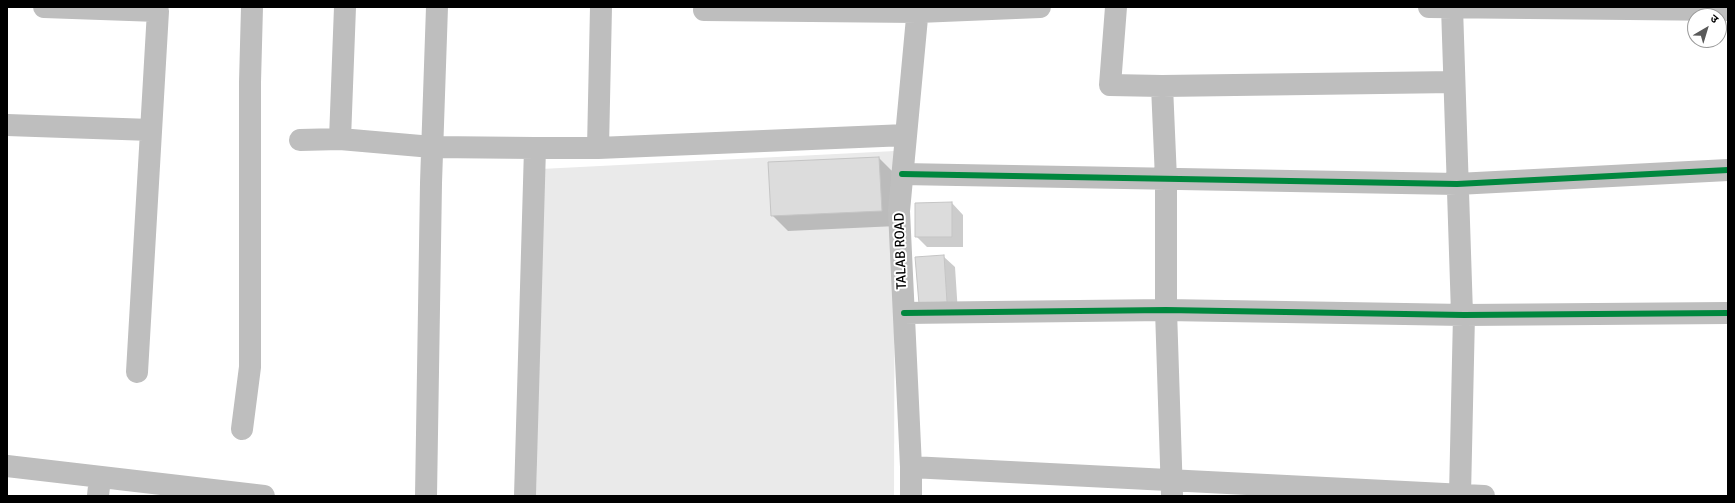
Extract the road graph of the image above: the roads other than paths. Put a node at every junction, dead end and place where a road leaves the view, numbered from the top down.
1 (44, 7) edge
2 (252, 7) edge
3 (345, 7) edge
4 (437, 7) edge
5 (601, 7) edge
6 (1040, 7) edge
7 (1116, 7) edge
8 (1429, 7) edge
9 (1452, 7) edge
10 (918, 9) edge
11 (704, 10) dead end
12 (1728, 10) edge
13 (1454, 82) junction
14 (1162, 86) junction
15 (7, 124) edge
16 (151, 130) junction
17 (906, 135) junction
18 (340, 139) junction
19 (300, 140) dead end
20 (432, 147) junction
21 (535, 148) junction
22 (598, 148) junction
23 (1728, 170) edge
24 (902, 174) junction
25 (1166, 179) junction
26 (1457, 184) junction
27 (1166, 310) junction
28 (904, 313) junction
29 (1728, 313) edge
30 (1464, 315) junction
31 (137, 372) dead end
32 (242, 429) dead end
33 (7, 466) edge
34 (911, 467) junction
35 (98, 486) edge
36 (1172, 488) edge
37 (1460, 495) junction
38 (264, 496) edge
39 (426, 496) edge
40 (525, 496) edge
41 (911, 496) edge
42 (1484, 496) edge

1 - 16 street
2 - 32 street
3 - 18 street
4 - 20 street
5 - 22 street
6 - 10 street
7 - 14 street
8 - 9 street
9 - 12 street
9 - 13 street
10 - 11 street
10 - 17 street, TALAB ROAD
13 - 14 street
13 - 26 street
14 - 25 street
15 - 16 street
16 - 31 street
17 - 22 street
17 - 24 street, TALAB ROAD
18 - 19 street
18 - 20 street
20 - 21 street
20 - 39 street
21 - 22 street
21 - 40 street
23 - 26 street
24 - 25 street
24 - 28 street, TALAB ROAD
25 - 26 street
25 - 27 street
26 - 30 street
27 - 28 street
27 - 30 street
27 - 36 street
28 - 34 street, TALAB ROAD
29 - 30 street
30 - 37 street
33 - 35 street
34 - 36 street
34 - 41 street, TALAB ROAD
35 - 38 street
36 - 37 street
37 - 42 street

